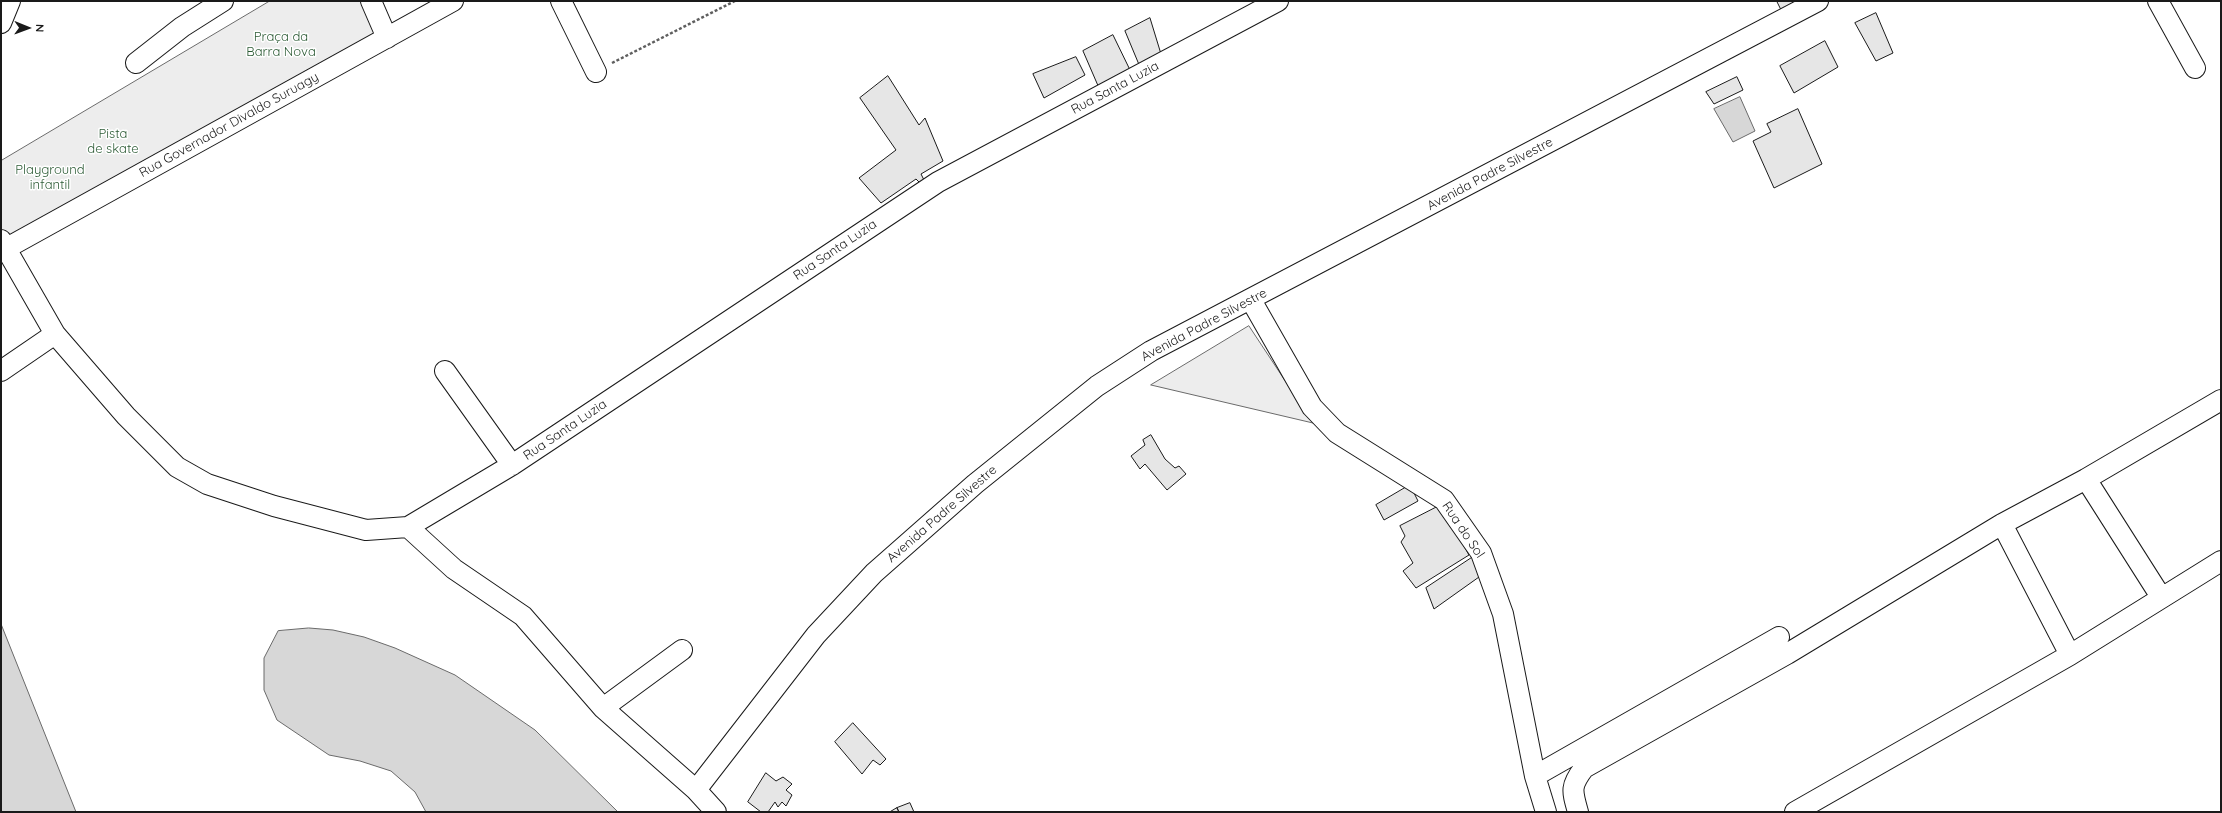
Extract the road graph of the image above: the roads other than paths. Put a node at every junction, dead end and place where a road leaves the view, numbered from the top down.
1 (10, 1) edge
2 (223, 1) edge
3 (371, 1) edge
4 (453, 1) edge
5 (560, 1) edge
6 (1278, 1) edge
7 (1818, 1) edge
8 (2158, 1) edge
9 (1, 23) edge
10 (387, 38) junction
11 (136, 63) dead end
12 (2195, 68) dead end
13 (596, 72) road end
14 (3, 245) edge
15 (1251, 300) junction
16 (55, 334) junction
17 (1, 371) edge
18 (446, 371) dead end
19 (2221, 400) edge
20 (512, 465) junction
21 (2086, 479) junction
22 (2002, 524) junction
23 (408, 527) junction
24 (2221, 561) edge
25 (2161, 597) junction
26 (1779, 637) dead end
27 (682, 650) dead end
28 (2070, 656) junction
29 (603, 708) junction
30 (1535, 776) junction
31 (696, 790) junction
32 (716, 812) edge
33 (1546, 812) edge
34 (1578, 812) edge
35 (1795, 812) edge

1 - 9 street
2 - 11 street
3 - 10 street
4 - 10 street, Rua Governador Divaldo Suruagy
5 - 13 street
6 - 20 street, Rua Santa Luzia
7 - 15 street, Avenida Padre Silvestre
8 - 12 street
10 - 14 street, Rua Governador Divaldo Suruagy
14 - 16 street
15 - 30 street, Rua do Sol
15 - 31 street, Avenida Padre Silvestre
16 - 17 street
16 - 23 street
18 - 20 street
19 - 21 street
20 - 23 street, Rua Santa Luzia
21 - 22 street
21 - 25 street
22 - 28 street
22 - 34 street
23 - 29 street
24 - 25 street
25 - 28 street
26 - 30 street
27 - 29 street
28 - 35 street
29 - 31 street
30 - 33 street, Rua do Sol
31 - 32 street

